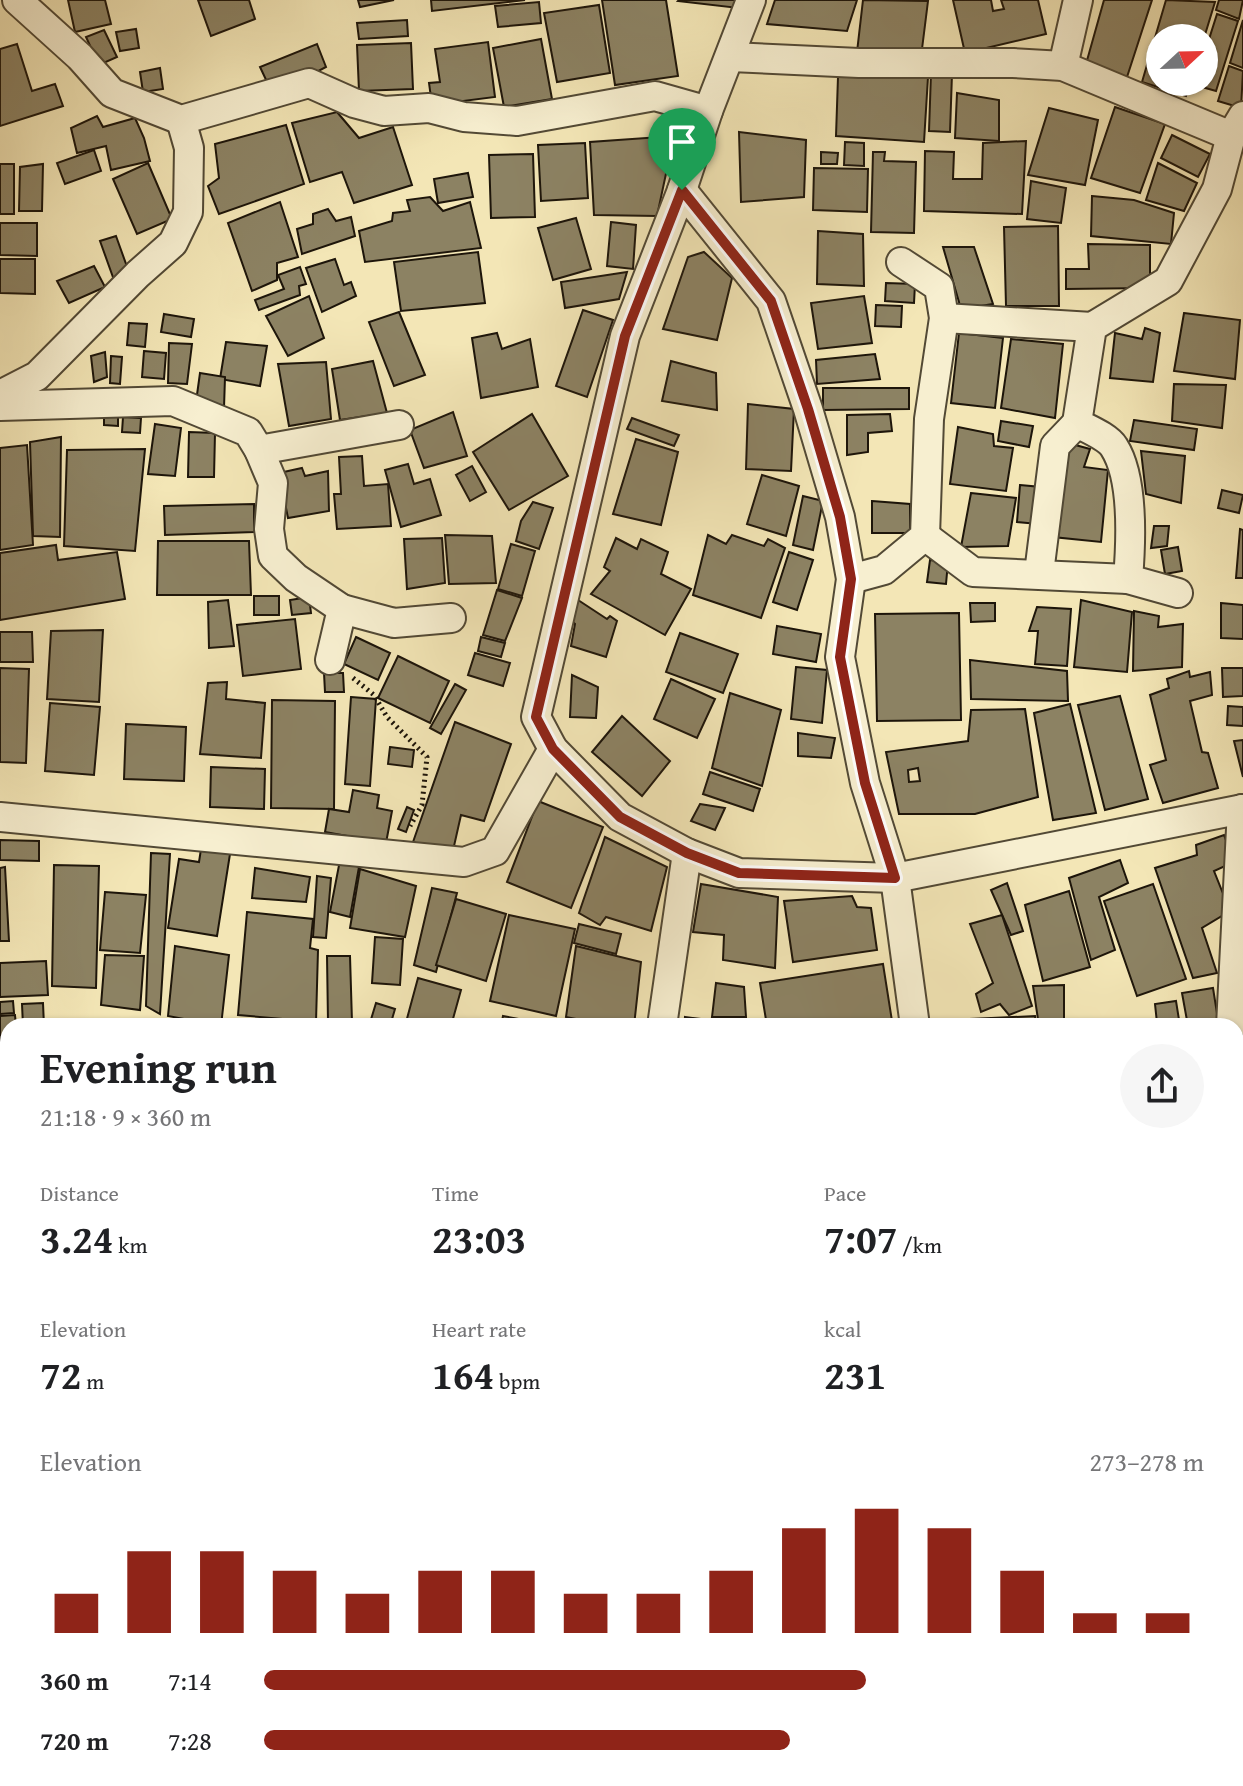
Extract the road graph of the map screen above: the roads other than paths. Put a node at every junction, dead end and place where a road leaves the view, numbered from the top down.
1 (17, 0) edge
2 (751, 0) edge
3 (1078, 0) edge
4 (731, 57) junction
5 (1063, 66) junction
6 (708, 111) junction
7 (181, 120) junction
8 (1237, 126) edge
9 (1233, 173) edge
10 (682, 190) junction
11 (901, 262) dead end
12 (944, 318) junction
13 (1092, 327) junction
14 (0, 395) edge
15 (0, 406) edge
16 (1077, 423) junction
17 (399, 425) dead end
18 (259, 450) junction
19 (925, 536) junction
20 (1039, 573) junction
21 (851, 579) junction
22 (1128, 579) junction
23 (1178, 593) dead end
24 (342, 609) junction
25 (451, 618) dead end
26 (330, 660) road end
27 (553, 749) junction
28 (1243, 809) edge
29 (0, 817) edge
30 (687, 853) junction
31 (895, 878) junction
32 (663, 1018) edge
33 (914, 1018) edge
34 (1231, 1018) edge

1 - 7 street
2 - 4 street
3 - 5 street
4 - 5 street
4 - 6 street
5 - 8 street
6 - 7 street
6 - 10 street
7 - 14 street
8 - 9 street
9 - 13 street
10 - 21 street
10 - 27 street
11 - 12 street
12 - 13 street
12 - 19 street
13 - 16 street
15 - 18 street
16 - 20 street
16 - 22 street
17 - 18 street
18 - 24 street
19 - 20 street
19 - 21 street
20 - 22 street
21 - 31 street
22 - 23 street
24 - 25 street
24 - 26 street
27 - 29 street
27 - 30 street
28 - 31 street
28 - 34 street
30 - 31 street
30 - 32 street
31 - 33 street

